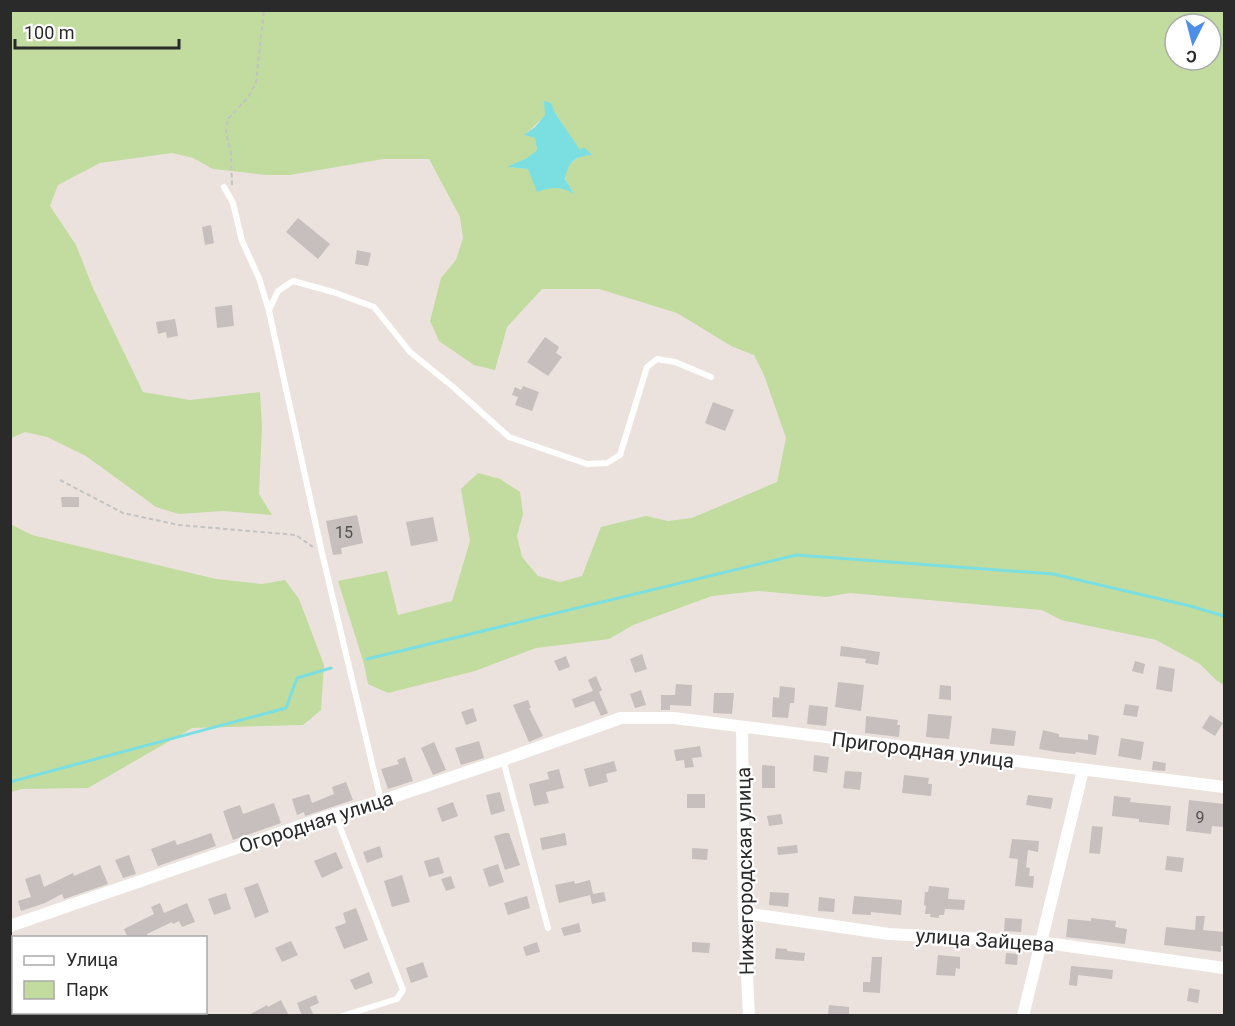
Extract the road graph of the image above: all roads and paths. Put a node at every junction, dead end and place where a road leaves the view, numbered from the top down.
1 (264, 10) edge
2 (224, 187) dead end
3 (233, 203) junction
4 (269, 311) junction
5 (711, 377) dead end
6 (60, 480) dead end
7 (322, 553) junction
8 (621, 718) joint
9 (742, 727) junction
10 (503, 760) junction
11 (1083, 770) junction
12 (1224, 787) edge
13 (381, 801) junction
14 (335, 814) junction
15 (744, 914) junction
16 (10, 926) edge
17 (548, 928) dead end
18 (1040, 942) junction
19 (1224, 968) edge
20 (342, 1016) edge
21 (749, 1016) edge
22 (1023, 1016) edge

1 - 3 path
2 - 3 lane
3 - 4 lane
4 - 5 lane
4 - 7 lane
6 - 7 path
7 - 13 lane
8 - 9 street, Пригородная улица
8 - 10 street, Огородная улица
9 - 11 street, Пригородная улица
9 - 15 street, Нижегородская улица
10 - 13 street, Огородная улица
10 - 17 lane
11 - 12 street, Пригородная улица
11 - 18 street
13 - 14 street, Огородная улица
14 - 16 street, Огородная улица
14 - 20 lane
15 - 18 street, улица Зайцева
15 - 21 street, Нижегородская улица
18 - 19 street, улица Зайцева
18 - 22 street

